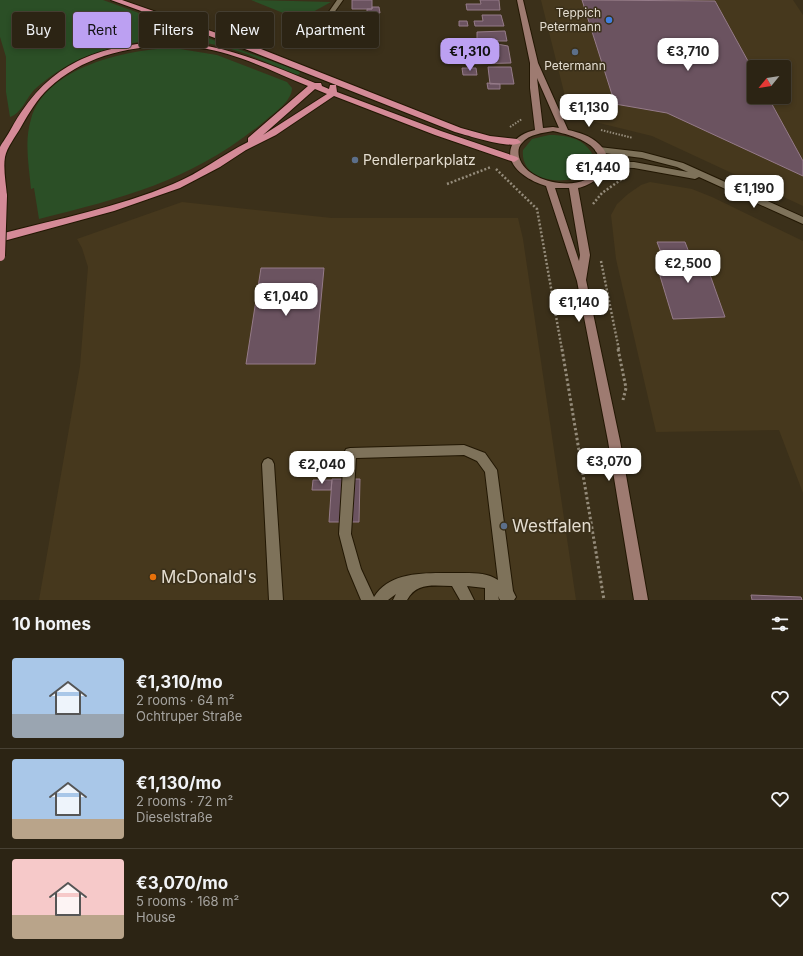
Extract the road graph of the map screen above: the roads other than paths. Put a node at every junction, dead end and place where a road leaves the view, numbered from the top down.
1 (115, 0) edge
2 (340, 0) edge
3 (520, 0) edge
4 (332, 12) edge
5 (534, 62) junction
6 (334, 81) junction
7 (314, 86) junction
8 (333, 93) junction
9 (539, 130) junction
10 (564, 130) junction
11 (0, 142) edge
12 (517, 142) junction
13 (243, 148) junction
14 (599, 150) junction
15 (0, 155) edge
16 (514, 160) junction
17 (603, 165) junction
18 (713, 180) junction
19 (550, 186) junction
20 (573, 186) junction
21 (803, 221) edge
22 (0, 238) edge
23 (0, 256) edge
24 (582, 281) junction
25 (268, 464) dead end
26 (456, 580) junction
27 (415, 581) junction
28 (491, 583) junction
29 (508, 598) edge
30 (276, 600) edge
31 (368, 600) edge
32 (379, 600) edge
33 (400, 600) edge
34 (467, 600) edge
35 (492, 600) edge
36 (641, 600) edge

1 - 6 highway
2 - 4 street
3 - 5 main road
5 - 9 main road
5 - 10 main road
6 - 7 highway
6 - 8 highway
6 - 12 highway
7 - 8 highway
7 - 13 highway
7 - 15 highway
8 - 13 highway
8 - 16 highway
9 - 10 main road
9 - 12 main road
10 - 14 main road
11 - 15 highway
12 - 16 main road
13 - 22 highway
14 - 17 main road
14 - 18 street
15 - 23 highway, bridge
16 - 19 main road
17 - 18 street
17 - 20 main road
18 - 21 street
19 - 20 main road
19 - 24 main road
20 - 24 main road
24 - 36 main road
25 - 30 street
26 - 27 street
26 - 28 street
26 - 34 street
27 - 32 street
27 - 33 street
28 - 29 street
28 - 35 street
29 - 31 street

